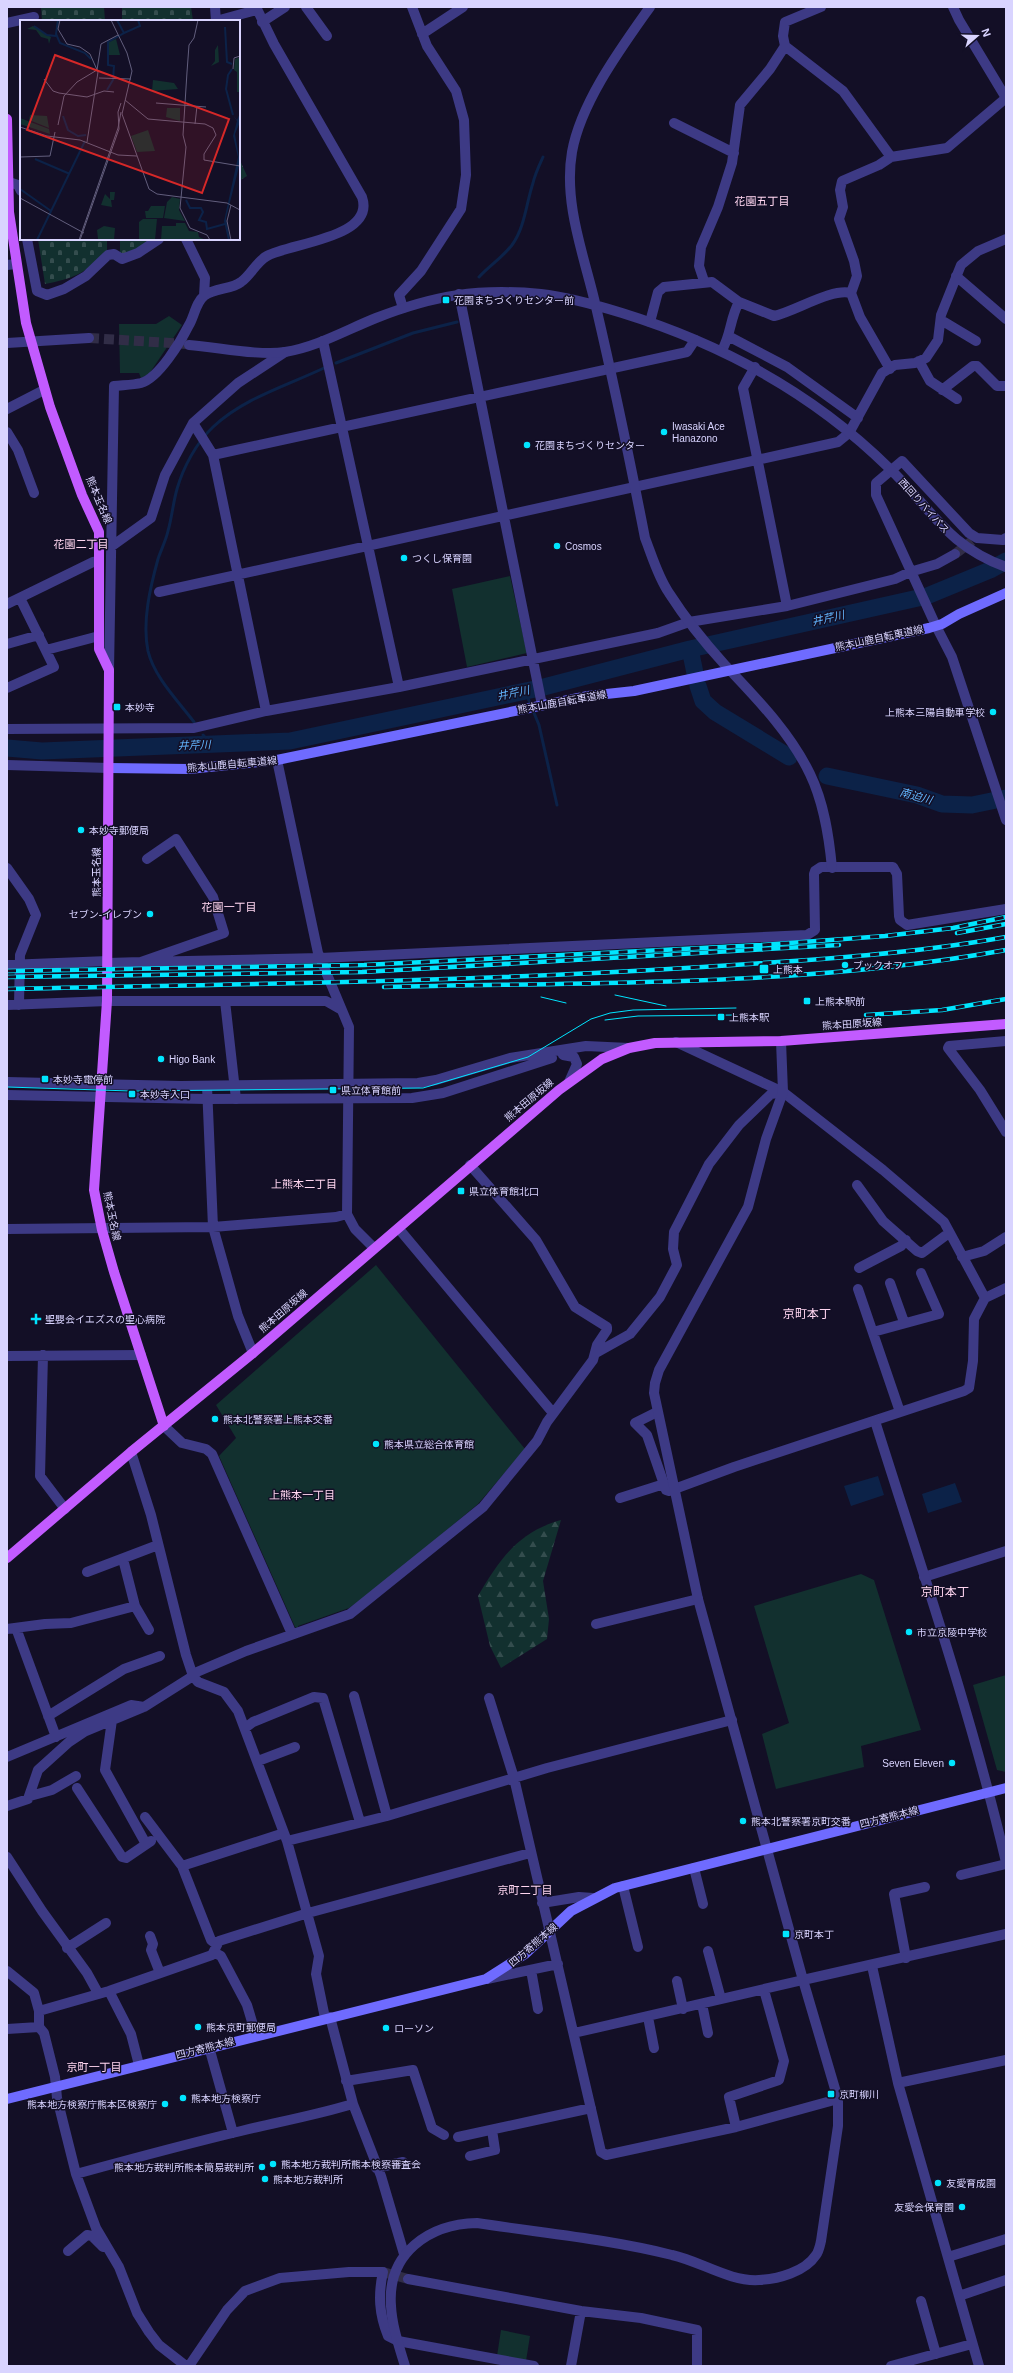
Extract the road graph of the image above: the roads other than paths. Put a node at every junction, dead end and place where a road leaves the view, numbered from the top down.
1 (215, 7) edge
2 (285, 7) edge
3 (306, 7) edge
4 (412, 7) edge
5 (464, 7) edge
6 (650, 7) edge
7 (821, 7) edge
8 (953, 7) edge
9 (256, 8) edge
10 (35, 15) edge
11 (216, 20) edge
12 (219, 20) edge
13 (262, 22) junction
14 (7, 23) edge
15 (422, 34) junction
16 (326, 36) dead end
17 (785, 46) junction
18 (1006, 98) edge
19 (7, 119) edge
20 (674, 123) dead end
21 (734, 153) junction
22 (890, 157) junction
23 (9, 182) junction
24 (20, 189) edge
25 (1006, 239) edge
26 (27, 240) edge
27 (157, 240) edge
28 (186, 240) edge
29 (11, 265) edge
30 (956, 276) junction
31 (704, 281) junction
32 (851, 292) junction
33 (459, 294) junction
34 (204, 296) junction
35 (739, 302) junction
36 (596, 305) junction
37 (403, 308) junction
38 (1006, 318) edge
39 (941, 320) junction
40 (650, 322) junction
41 (730, 337) junction
42 (89, 338) tunnel mouth
43 (30, 340) junction
44 (695, 340) junction
45 (323, 341) junction
46 (976, 341) dead end
47 (7, 343) edge
48 (189, 344) tunnel mouth
49 (722, 350) junction
50 (285, 352) junction
51 (918, 362) junction
52 (755, 367) junction
53 (610, 369) junction
54 (890, 369) junction
55 (1006, 386) edge
56 (44, 390) junction
57 (942, 390) junction
58 (480, 397) junction
59 (957, 399) dead end
60 (7, 408) edge
61 (858, 418) junction
62 (193, 423) junction
63 (341, 427) junction
64 (7, 432) edge
65 (849, 433) junction
66 (213, 455) junction
67 (757, 461) junction
68 (890, 469) junction
69 (635, 486) junction
70 (34, 493) dead end
71 (504, 515) junction
72 (1006, 538) edge
73 (973, 543) junction
74 (112, 546) junction
75 (368, 546) junction
76 (956, 554) tunnel mouth
77 (99, 561) junction
78 (1006, 567) edge
79 (238, 574) junction
80 (911, 574) junction
81 (159, 592) dead end
82 (1006, 593) edge
83 (20, 598) junction
84 (7, 604) edge
85 (787, 606) junction
86 (934, 622) junction
87 (691, 624) junction
88 (39, 635) junction
89 (99, 636) junction
90 (7, 644) edge
91 (46, 650) junction
92 (532, 658) junction
93 (728, 667) junction
94 (109, 670) junction
95 (399, 687) junction
96 (7, 688) edge
97 (540, 705) junction
98 (266, 711) junction
99 (7, 730) edge
100 (110, 730) junction
101 (277, 760) junction
102 (7, 765) edge
103 (109, 765) junction
104 (1005, 814) edge
105 (147, 859) dead end
106 (7, 868) edge
107 (832, 868) junction
108 (1006, 909) edge
109 (320, 958) junction
110 (108, 962) junction
111 (141, 962) junction
112 (19, 964) junction
113 (7, 965) edge
114 (107, 1001) junction
115 (225, 1001) junction
116 (7, 1005) edge
117 (18, 1005) junction
118 (340, 1009) junction
119 (1006, 1024) edge
120 (674, 1041) junction
121 (781, 1041) junction
122 (1006, 1041) edge
123 (586, 1046) junction
124 (629, 1048) junction
125 (562, 1055) junction
126 (7, 1082) edge
127 (569, 1082) junction
128 (349, 1084) junction
129 (101, 1085) junction
130 (207, 1086) junction
131 (235, 1086) junction
132 (782, 1092) junction
133 (7, 1095) edge
134 (100, 1098) junction
135 (349, 1098) junction
136 (208, 1099) junction
137 (236, 1099) junction
138 (1006, 1132) edge
139 (470, 1165) junction
140 (857, 1185) dead end
141 (346, 1214) junction
142 (213, 1227) junction
143 (7, 1229) edge
144 (399, 1229) junction
145 (102, 1230) junction
146 (949, 1233) junction
147 (1006, 1237) edge
148 (906, 1240) junction
149 (374, 1248) junction
150 (962, 1257) junction
151 (859, 1268) dead end
152 (921, 1273) dead end
153 (890, 1283) dead end
154 (1006, 1288) edge
155 (858, 1289) dead end
156 (985, 1298) junction
157 (904, 1322) junction
158 (873, 1332) junction
159 (253, 1352) junction
160 (596, 1353) junction
161 (43, 1355) junction
162 (141, 1355) junction
163 (7, 1356) edge
164 (657, 1412) junction
165 (900, 1412) junction
166 (553, 1413) junction
167 (875, 1421) junction
168 (164, 1426) junction
169 (131, 1452) junction
170 (664, 1484) junction
171 (674, 1489) junction
172 (620, 1498) dead end
173 (65, 1509) junction
174 (158, 1545) junction
175 (1006, 1552) edge
176 (7, 1558) edge
177 (122, 1559) junction
178 (87, 1572) dead end
179 (924, 1577) junction
180 (698, 1599) junction
181 (135, 1606) junction
182 (596, 1624) dead end
183 (12, 1628) edge
184 (149, 1630) dead end
185 (292, 1634) junction
186 (160, 1656) dead end
187 (194, 1676) junction
188 (354, 1696) dead end
189 (489, 1698) dead end
190 (144, 1707) junction
191 (48, 1716) junction
192 (112, 1720) junction
193 (732, 1720) junction
194 (245, 1728) junction
195 (56, 1737) junction
196 (295, 1747) dead end
197 (7, 1757) edge
198 (258, 1761) junction
199 (76, 1776) dead end
200 (514, 1778) junction
201 (77, 1788) dead end
202 (1006, 1788) edge
203 (990, 1792) junction
204 (30, 1796) junction
205 (7, 1806) edge
206 (387, 1816) junction
207 (145, 1817) dead end
208 (360, 1822) junction
209 (158, 1836) junction
210 (286, 1837) junction
211 (146, 1844) junction
212 (768, 1848) junction
213 (530, 1852) junction
214 (7, 1857) edge
215 (1006, 1863) edge
216 (182, 1866) junction
217 (694, 1868) junction
218 (961, 1875) dead end
219 (623, 1886) junction
220 (925, 1887) dead end
221 (593, 1898) junction
222 (542, 1903) junction
223 (703, 1904) dead end
224 (308, 1913) junction
225 (106, 1923) dead end
226 (549, 1931) junction
227 (1006, 1934) edge
228 (150, 1936) dead end
229 (638, 1947) dead end
230 (67, 1948) junction
231 (215, 1948) junction
232 (708, 1951) dead end
233 (906, 1958) junction
234 (558, 1964) junction
235 (872, 1966) junction
236 (531, 1970) junction
237 (7, 1971) edge
238 (160, 1973) junction
239 (486, 1979) junction
240 (803, 1980) junction
241 (677, 1981) dead end
242 (764, 1990) junction
243 (109, 1991) junction
244 (98, 1993) junction
245 (721, 1999) junction
246 (702, 2004) junction
247 (538, 2009) dead end
248 (683, 2009) junction
249 (39, 2011) junction
250 (328, 2017) junction
251 (648, 2017) junction
252 (39, 2027) junction
253 (7, 2029) edge
254 (574, 2032) junction
255 (708, 2033) dead end
256 (256, 2035) junction
257 (209, 2047) junction
258 (654, 2048) dead end
259 (1006, 2060) edge
260 (139, 2065) junction
261 (346, 2081) junction
262 (898, 2083) junction
263 (56, 2086) junction
264 (7, 2099) edge
265 (838, 2099) junction
266 (353, 2104) junction
267 (591, 2108) junction
268 (736, 2127) junction
269 (492, 2130) junction
270 (233, 2133) junction
271 (444, 2135) dead end
272 (458, 2137) dead end
273 (475, 2151) dead end
274 (402, 2162) dead end
275 (376, 2168) junction
276 (76, 2174) junction
277 (1006, 2239) edge
278 (107, 2246) junction
279 (68, 2252) dead end
280 (404, 2254) junction
281 (948, 2257) junction
282 (408, 2279) tunnel mouth
283 (1006, 2280) edge
284 (959, 2296) junction
285 (921, 2301) dead end
286 (581, 2311) junction
287 (398, 2341) junction
288 (972, 2344) junction
289 (936, 2354) junction
290 (186, 2366) edge
291 (189, 2366) edge
292 (404, 2366) edge
293 (534, 2366) edge
294 (571, 2366) edge
295 (697, 2366) edge
296 (890, 2366) edge
297 (979, 2366) edge

1 - 11 street
2 - 13 street
3 - 16 street
4 - 15 street
5 - 15 street
6 - 36 street
7 - 17 street
8 - 18 street
9 - 12 street
9 - 13 street
10 - 14 street
13 - 34 street
15 - 37 street
17 - 21 street
17 - 22 street
18 - 22 street
19 - 23 main road, 熊本玉名線
20 - 21 street
21 - 31 street
22 - 32 street
23 - 24 street
23 - 29 main road, 熊本玉名線
25 - 30 street
26 - 27 street
28 - 34 street
29 - 43 main road, 熊本玉名線
30 - 38 street
30 - 39 street
31 - 35 street
31 - 40 street
32 - 35 street
32 - 54 street
33 - 36 street, 西回りバイパス
33 - 37 street, 西回りバイパス
33 - 58 street
34 - 74 street
35 - 41 street
36 - 40 street, 西回りバイパス
36 - 53 street
37 - 45 street, 西回りバイパス
39 - 46 street
39 - 51 street
40 - 44 street, 西回りバイパス
41 - 49 street
41 - 61 street
42 - 43 street
43 - 47 street
43 - 56 main road, 熊本玉名線
44 - 49 street, 西回りバイパス
44 - 53 street
45 - 50 street, 西回りバイパス
45 - 63 street
48 - 50 street
49 - 52 street, 西回りバイパス
50 - 62 street
51 - 54 street
51 - 57 street
52 - 65 street, 西回りバイパス
52 - 67 street
53 - 58 street
53 - 69 street
54 - 61 street
55 - 57 street
56 - 60 street
56 - 77 main road, 熊本玉名線
57 - 59 street
58 - 63 street
58 - 71 street
61 - 65 street
62 - 66 street
62 - 74 street
63 - 66 street
63 - 75 street
64 - 70 street
65 - 67 street
65 - 68 street, 西回りバイパス
66 - 79 street
67 - 69 street
67 - 85 street
68 - 73 street, 西回りバイパス
68 - 73 street
68 - 80 street
69 - 71 street
69 - 87 street
71 - 75 street
71 - 92 street
72 - 73 street
73 - 78 street, 西回りバイパス
74 - 94 street
75 - 79 street
75 - 95 street
76 - 80 street
77 - 83 street
77 - 89 main road, 熊本玉名線
79 - 81 street
79 - 98 street
80 - 85 street
80 - 86 street
82 - 86 main road, 熊本山鹿自転車道線
83 - 84 street
83 - 88 street
85 - 87 street
86 - 93 main road, 熊本山鹿自転車道線
86 - 104 street
87 - 92 street
87 - 93 street
88 - 90 street
88 - 91 street
89 - 91 street
89 - 94 main road, 熊本玉名線
91 - 96 street
92 - 95 street
92 - 97 street
93 - 97 main road, 熊本山鹿自転車道線
93 - 107 street
94 - 100 main road, 熊本玉名線
95 - 98 street
97 - 101 main road, 熊本山鹿自転車道線
98 - 100 street
99 - 100 street
100 - 103 main road, 熊本玉名線
101 - 103 main road, 熊本山鹿自転車道線
101 - 109 street
102 - 103 street
103 - 110 main road, 熊本玉名線
105 - 111 street
106 - 112 street
107 - 108 street
107 - 109 street
109 - 111 street
109 - 118 street
110 - 111 street
110 - 112 street
110 - 114 main road, 熊本玉名線
112 - 113 street
112 - 117 street
114 - 115 street
114 - 117 street
114 - 129 main road, 熊本玉名線
115 - 118 street
115 - 131 street
116 - 117 street
118 - 128 street
119 - 121 main road, 熊本田原坂線
120 - 121 main road, 熊本田原坂線
120 - 124 main road, 熊本田原坂線
120 - 132 street
121 - 132 street
122 - 138 street
123 - 124 street
123 - 125 street
123 - 128 street
124 - 127 main road, 熊本田原坂線
125 - 127 street
125 - 135 street
126 - 129 street
127 - 139 main road, 熊本田原坂線
128 - 131 street
128 - 135 street
129 - 130 street
129 - 134 main road, 熊本玉名線
130 - 131 street
130 - 136 street
131 - 137 street
132 - 146 street
132 - 160 street
132 - 164 street
133 - 134 street
134 - 136 street
134 - 145 main road, 熊本玉名線
135 - 137 street
135 - 141 street
136 - 137 street
136 - 142 street
139 - 144 main road, 熊本田原坂線
139 - 160 street
140 - 148 street
141 - 142 street
141 - 149 street
142 - 145 street
142 - 159 street
143 - 145 street
144 - 149 main road, 熊本田原坂線
144 - 166 street
145 - 162 main road, 熊本玉名線
146 - 148 street
146 - 150 street
147 - 150 street
148 - 151 street
149 - 159 main road, 熊本田原坂線
150 - 156 street
152 - 157 street
153 - 157 street
154 - 156 street
155 - 158 street
156 - 165 street
157 - 158 street
158 - 165 street
159 - 168 main road, 熊本田原坂線
160 - 166 street
161 - 162 street
161 - 163 street
161 - 173 street
162 - 168 main road, 熊本玉名線
164 - 170 street
164 - 171 street
165 - 167 street
166 - 185 street
167 - 171 street
167 - 179 street
168 - 169 main road
168 - 185 street
169 - 173 main road
169 - 174 street
170 - 171 street
170 - 172 street
171 - 180 street
173 - 176 main road
174 - 177 street
174 - 187 street
175 - 179 street
177 - 178 street
177 - 181 street
179 - 203 street
180 - 182 street
180 - 193 street
181 - 183 street
181 - 184 street
183 - 191 street
185 - 187 street
186 - 191 street
187 - 190 street
187 - 194 street
188 - 206 street
189 - 200 street
190 - 192 street
190 - 195 street
191 - 195 street
192 - 204 street
192 - 211 street
193 - 200 street
193 - 212 street
194 - 198 street
194 - 208 street
195 - 197 street
196 - 198 street
198 - 210 street
199 - 204 street
200 - 206 street
200 - 213 street
201 - 211 street
202 - 203 main road, 四方寄熊本線
203 - 212 main road, 四方寄熊本線
203 - 215 street
204 - 205 street
206 - 208 street
207 - 209 street
208 - 210 street
209 - 211 street
209 - 216 street
210 - 216 street
210 - 224 street
212 - 217 main road, 四方寄熊本線
212 - 240 street
213 - 222 street
213 - 224 street
214 - 230 street
215 - 218 street
216 - 231 street
217 - 219 main road, 四方寄熊本線
217 - 223 street
219 - 221 main road, 四方寄熊本線
219 - 229 street
220 - 233 street
221 - 222 street
221 - 226 main road, 四方寄熊本線
222 - 226 street
224 - 231 street
224 - 250 street
225 - 230 street
226 - 234 street
226 - 239 main road, 四方寄熊本線
227 - 233 street
228 - 238 street
230 - 244 street
231 - 238 street
231 - 256 street
232 - 245 street
233 - 235 street
234 - 236 street
234 - 254 street
235 - 240 street
235 - 262 street
236 - 239 street
236 - 247 street
237 - 249 street
238 - 243 street
239 - 250 main road, 四方寄熊本線
240 - 242 street
240 - 265 street
241 - 248 street
242 - 245 street
242 - 268 street
243 - 244 street
243 - 260 street
244 - 249 street
245 - 246 street
246 - 248 street
246 - 255 street
248 - 251 street
249 - 252 street
250 - 256 main road, 四方寄熊本線
250 - 261 street
251 - 254 street
251 - 258 street
252 - 253 street
252 - 263 street
254 - 267 street
256 - 257 main road, 四方寄熊本線
257 - 260 main road, 四方寄熊本線
257 - 270 street
259 - 262 street
260 - 263 main road, 四方寄熊本線
261 - 266 street
261 - 271 street
262 - 281 street
263 - 264 main road, 四方寄熊本線
263 - 276 street
265 - 268 street
265 - 280 street
266 - 270 street
266 - 275 street
267 - 268 street
267 - 269 street
269 - 272 street
269 - 273 street
270 - 276 street
274 - 275 street
275 - 280 street
276 - 278 street
277 - 281 street
278 - 279 street
278 - 290 street
280 - 287 street
281 - 284 street
282 - 286 street
283 - 284 street
284 - 288 street
285 - 289 street
286 - 294 street
286 - 295 street
287 - 291 street
287 - 292 street
287 - 293 street
288 - 289 street
288 - 297 street
289 - 296 street

